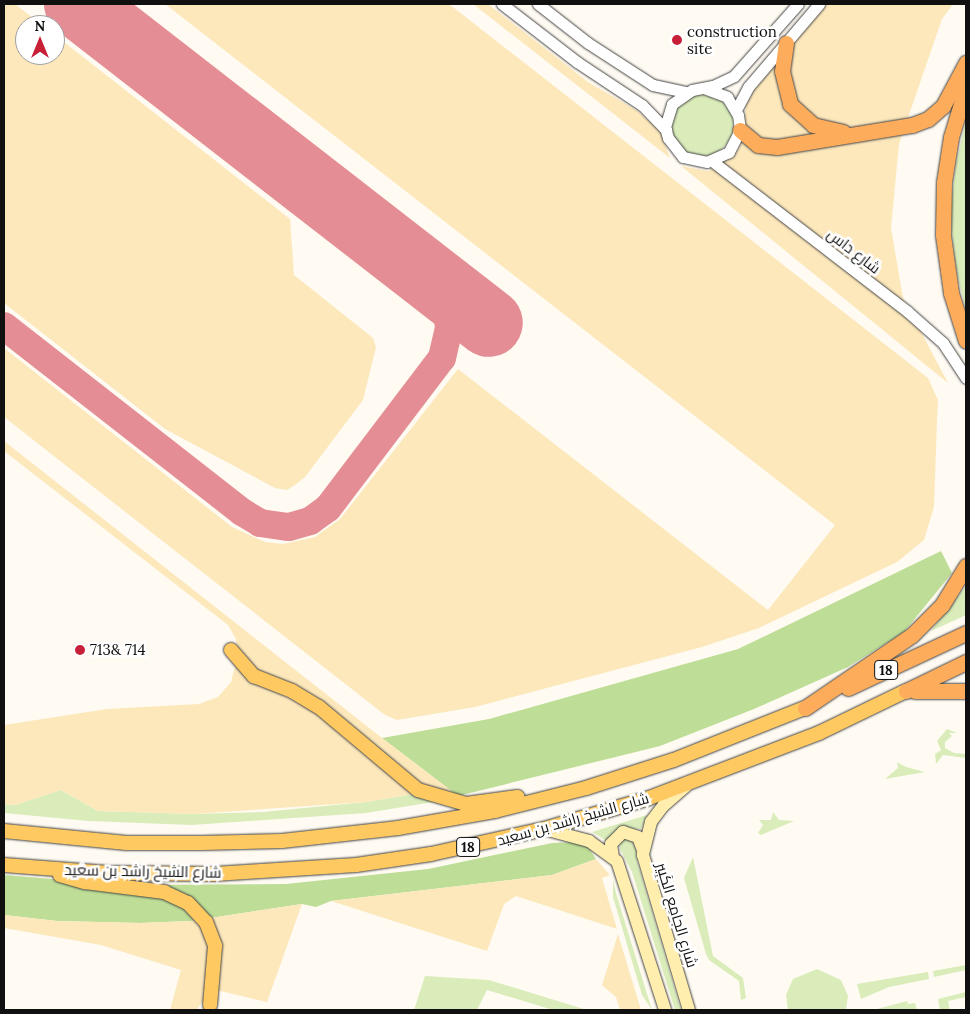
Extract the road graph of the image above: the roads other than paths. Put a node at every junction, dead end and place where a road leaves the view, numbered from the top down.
1 (502, 4) edge
2 (538, 4) edge
3 (798, 4) edge
4 (819, 4) edge
5 (786, 43) junction
6 (966, 63) edge
7 (966, 87) edge
8 (704, 88) junction
9 (686, 92) junction
10 (736, 110) junction
11 (666, 130) junction
12 (740, 130) junction
13 (857, 134) junction
14 (712, 161) junction
15 (966, 341) edge
16 (966, 378) edge
17 (966, 566) edge
18 (966, 633) edge
19 (231, 650) dead end
20 (966, 662) edge
21 (906, 691) junction
22 (966, 691) edge
23 (805, 708) junction
24 (688, 784) junction
25 (586, 788) junction
26 (4, 829) edge
27 (544, 829) junction
28 (643, 850) junction
29 (613, 857) junction
30 (4, 865) edge
31 (43, 868) junction
32 (210, 1005) dead end
33 (665, 1010) edge
34 (689, 1010) edge

1 - 11 street
2 - 9 street
3 - 8 street
4 - 5 street
5 - 10 street
5 - 13 highway
6 - 13 highway
7 - 15 highway
8 - 9 street
8 - 10 street
9 - 11 street
10 - 12 street
11 - 14 street
12 - 13 highway
12 - 14 street
14 - 16 street, شارع داس
17 - 23 highway
18 - 23 highway, شارع الشيخ راشد بن سعيد / 18
19 - 25 main road
20 - 21 highway, شارع الشيخ راشد بن سعيد / 18
21 - 22 highway
21 - 24 main road, شارع الشيخ راشد بن سعيد / 18
23 - 25 main road, شارع الشيخ راشد بن سعيد / 18
24 - 27 main road, شارع الشيخ راشد بن سعيد / 18
24 - 28 main road, شارع الجامِع الكَبِير
25 - 26 main road, شارع الشيخ راشد بن سعيد / 18
27 - 29 main road
27 - 31 main road, شارع الشيخ راشد بن سعيد / 18
28 - 29 main road
28 - 34 main road, شارع الجامِع الكَبِير
29 - 33 main road
30 - 31 main road, شارع الشيخ راشد بن سعيد / 18
31 - 32 main road

